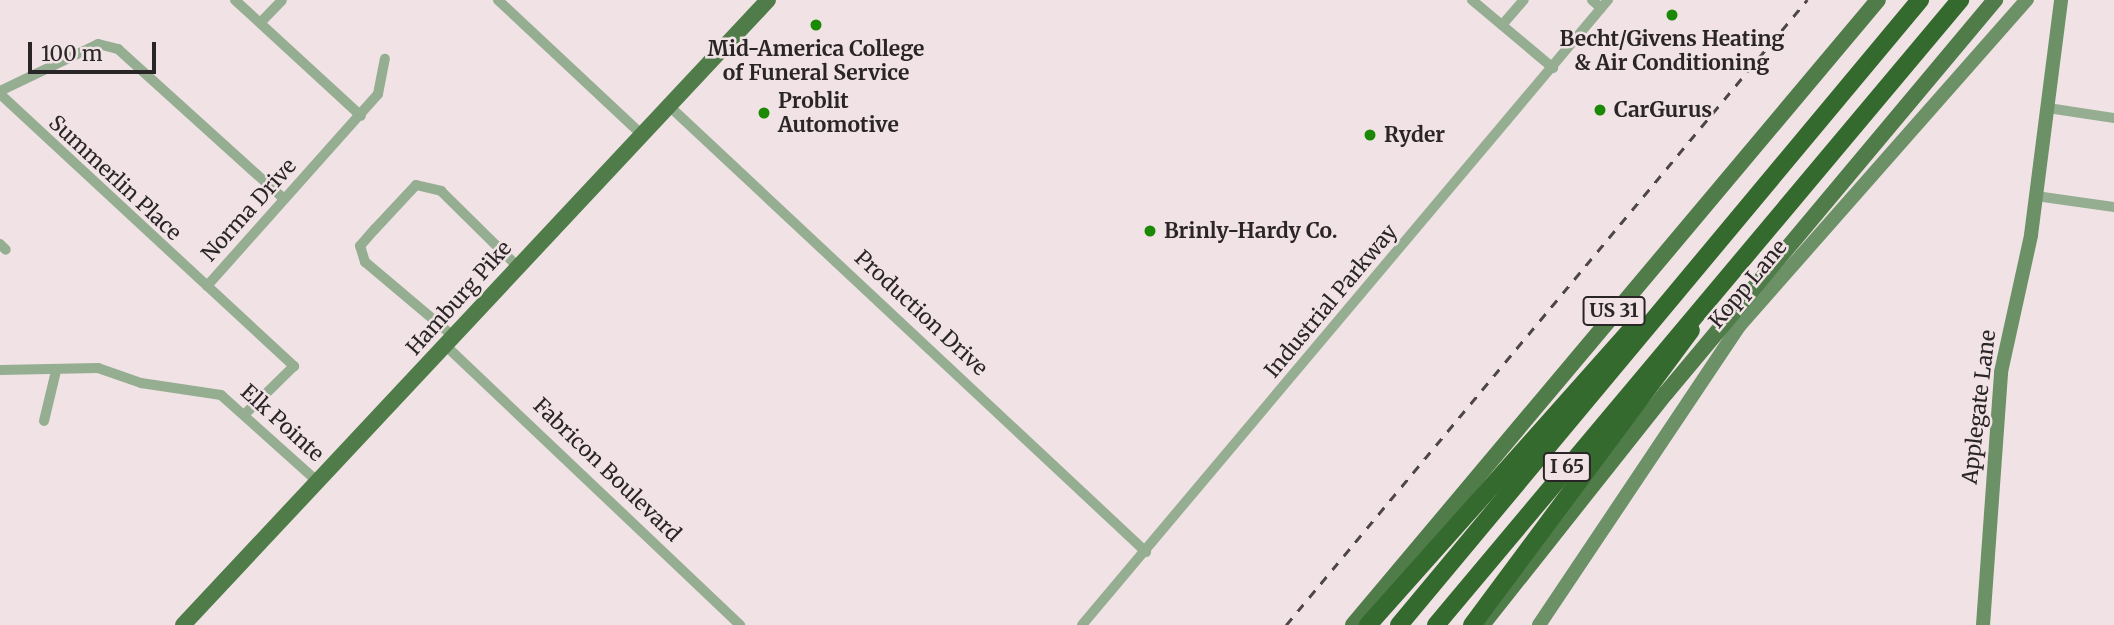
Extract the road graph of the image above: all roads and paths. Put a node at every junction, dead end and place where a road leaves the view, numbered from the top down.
1 (235, 0) edge
2 (282, 0) edge
3 (498, 0) edge
4 (768, 0) edge
5 (1472, 0) edge
6 (1524, 0) edge
7 (1592, 0) edge
8 (1878, 0) edge
9 (1920, 0) edge
10 (1960, 0) edge
11 (1995, 0) edge
12 (2027, 0) edge
13 (2061, 0) edge
14 (1605, 4) edge
15 (261, 22) junction
16 (1502, 25) junction
17 (385, 59) dead end
18 (1553, 68) junction
19 (0, 92) edge
20 (667, 104) junction
21 (2048, 108) junction
22 (361, 116) junction
23 (2114, 118) edge
24 (640, 133) junction
25 (2036, 196) junction
26 (284, 198) junction
27 (2114, 207) edge
28 (516, 265) junction
29 (207, 286) junction
30 (1699, 309) junction
31 (1656, 316) junction
32 (449, 340) junction
33 (0, 370) edge
34 (56, 371) junction
35 (246, 414) junction
36 (44, 421) dead end
37 (318, 482) junction
38 (1146, 552) junction
39 (183, 625) edge
40 (740, 625) edge
41 (1082, 625) edge
42 (1353, 625) edge
43 (1368, 625) edge
44 (1399, 625) edge
45 (1436, 625) edge
46 (1472, 625) edge
47 (1482, 625) edge
48 (1539, 625) edge
49 (1983, 625) edge

1 - 15 street
2 - 15 street
3 - 24 street
4 - 20 main road, Hamburg Pike
5 - 16 street
6 - 16 street
7 - 14 street
8 - 42 main road, US 31
9 - 31 highway, I 65
10 - 30 highway, I 65
11 - 47 main road
12 - 48 street, Kopp Lane
13 - 21 street, Applegate Lane
14 - 18 street, Industrial Parkway
15 - 22 street
16 - 18 street
17 - 22 street, Norma Drive
18 - 38 street, Industrial Parkway
19 - 26 street, Summerlin Place
19 - 29 street, Summerlin Place
20 - 24 main road, Hamburg Pike
20 - 38 street, Production Drive
21 - 23 street
21 - 25 street, Applegate Lane
22 - 26 street, Norma Drive
24 - 28 main road, Hamburg Pike
25 - 27 street
25 - 49 street, Applegate Lane
26 - 29 street, Norma Drive
28 - 32 main road, Hamburg Pike
28 - 32 street, Fabricon Boulevard
29 - 35 street, Norma Drive
30 - 45 highway, I 65
30 - 46 highway
31 - 43 highway
31 - 44 highway, I 65
32 - 37 main road, Hamburg Pike
32 - 40 street, Fabricon Boulevard
33 - 34 street, Elk Pointe
34 - 35 street, Elk Pointe
34 - 36 street
35 - 37 street, Elk Pointe
37 - 39 main road, Hamburg Pike
38 - 41 street, Industrial Parkway

